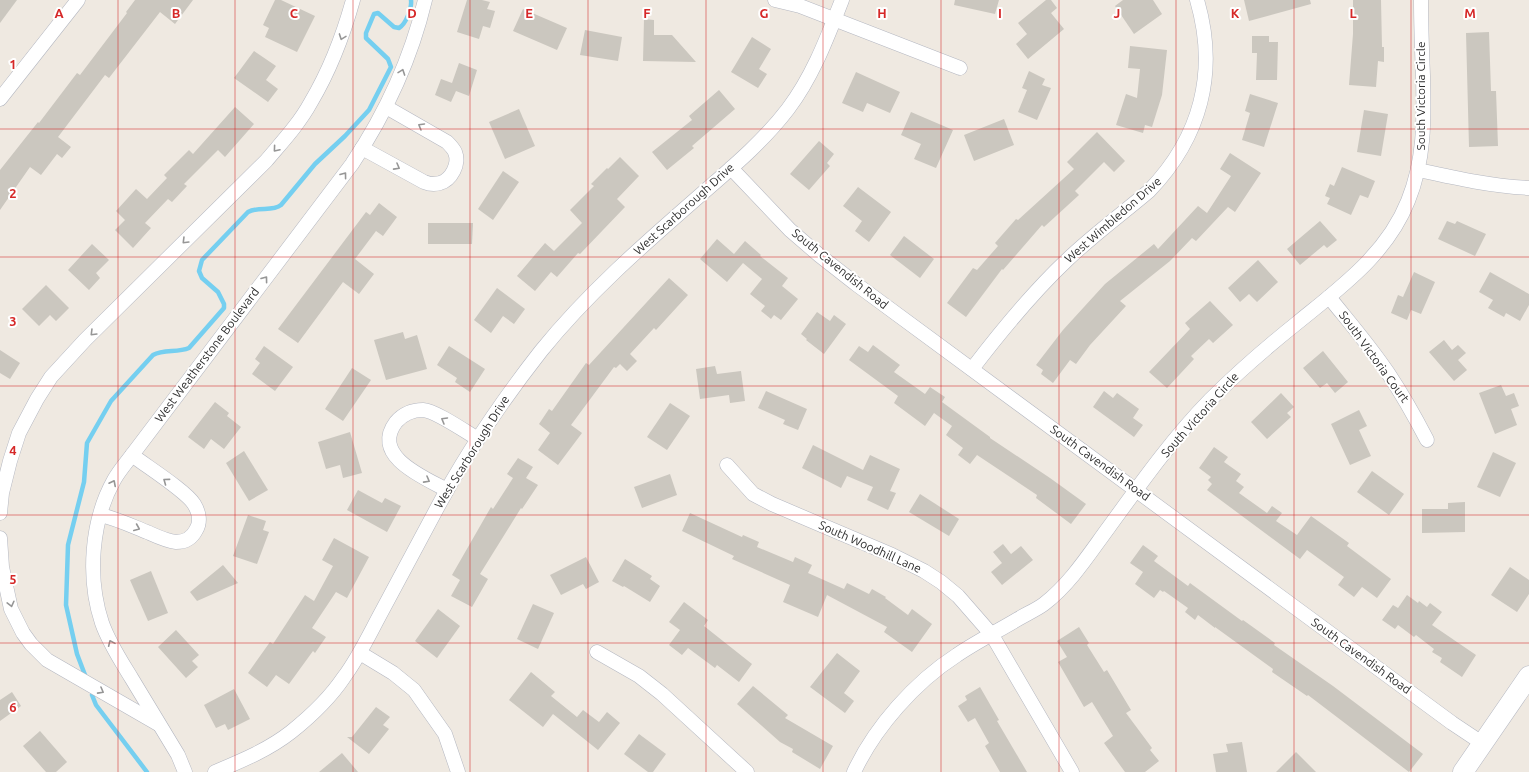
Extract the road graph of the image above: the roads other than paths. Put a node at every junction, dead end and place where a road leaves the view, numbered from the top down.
1 (78, 0) edge
2 (353, 0) edge
3 (425, 0) edge
4 (776, 0) edge
5 (842, 0) edge
6 (1197, 0) edge
7 (1421, 0) edge
8 (834, 19) junction
9 (960, 68) dead end
10 (0, 99) edge
11 (386, 107) junction
12 (362, 148) junction
13 (731, 168) junction
14 (1418, 170) junction
15 (1529, 188) edge
16 (1330, 296) junction
17 (972, 369) junction
18 (478, 439) junction
19 (1427, 440) dead end
20 (132, 455) junction
21 (728, 465) dead end
22 (447, 490) junction
23 (1136, 490) junction
24 (0, 506) edge
25 (0, 513) edge
26 (101, 515) junction
27 (0, 548) edge
28 (992, 635) junction
29 (597, 652) dead end
30 (360, 653) junction
31 (1529, 676) edge
32 (160, 725) junction
33 (1482, 743) junction
34 (185, 772) edge
35 (215, 772) edge
36 (458, 772) edge
37 (748, 772) edge
38 (854, 772) edge
39 (1072, 772) edge
40 (1462, 772) edge

1 - 10 street
2 -> 24 street
11 -> 3 street, West Weatherstone Boulevard
4 - 8 street
5 - 8 street, West Scarborough Drive
6 - 17 street, West Wimbledon Drive
7 - 14 street, South Victoria Circle
8 - 9 street
8 - 13 street, West Scarborough Drive
11 - 12 street, West Weatherstone Boulevard
12 -> 11 street
20 -> 12 street, West Weatherstone Boulevard
13 - 17 street, South Cavendish Road
13 - 18 street, West Scarborough Drive
14 - 15 street
14 - 16 street, South Victoria Circle
16 - 19 street, South Victoria Court
16 - 23 street, South Victoria Circle
17 - 23 street, South Cavendish Road
18 - 22 street, West Scarborough Drive
18 -> 22 street
26 -> 20 street, West Weatherstone Boulevard
26 -> 20 street
21 - 28 street, South Woodhill Lane
22 - 30 street, West Scarborough Drive
23 - 28 street, South Victoria Circle
23 - 33 street, South Cavendish Road
24 - 25 street
32 -> 26 street, West Weatherstone Boulevard
27 -> 32 street, West Weatherstone Boulevard
28 - 38 street, South Victoria Circle
28 - 39 street, South Woodhill Lane
29 - 37 street
30 - 35 street, West Scarborough Drive
30 - 36 street
31 - 33 street
32 - 34 street, West Weatherstone Boulevard
33 - 40 street

